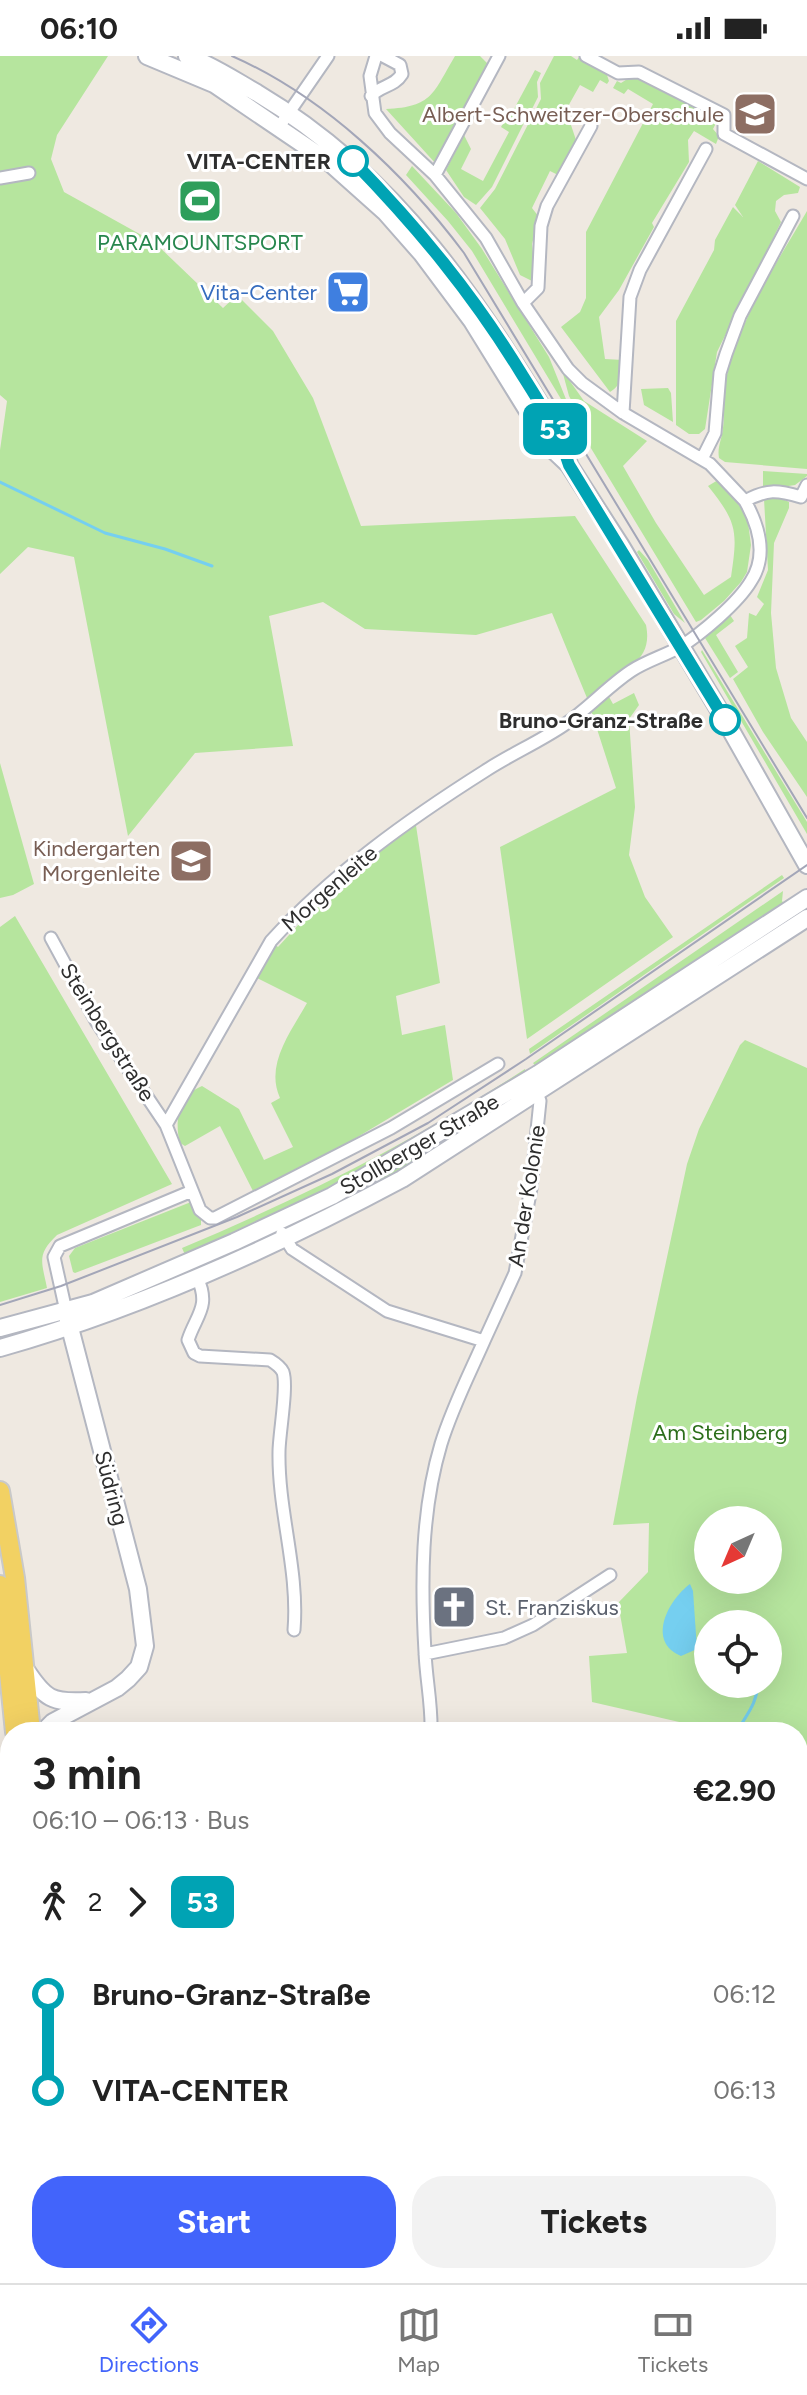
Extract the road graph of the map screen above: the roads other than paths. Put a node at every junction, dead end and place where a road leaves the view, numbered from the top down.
1 (147, 56) edge
2 (187, 56) edge
3 (328, 56) edge
4 (376, 56) edge
5 (383, 56) edge
6 (499, 56) edge
7 (586, 56) edge
8 (371, 96) junction
9 (289, 112) junction
10 (591, 126) dead end
11 (279, 127) junction
12 (706, 149) dead end
13 (29, 173) dead end
14 (435, 175) junction
15 (0, 178) edge
16 (807, 179) edge
17 (793, 216) dead end
18 (523, 303) junction
19 (623, 413) junction
20 (702, 459) junction
21 (569, 465) junction
22 (807, 485) edge
23 (745, 501) junction
24 (681, 646) junction
25 (807, 865) edge
26 (807, 898) edge
27 (807, 918) edge
28 (51, 938) dead end
29 (498, 1064) dead end
30 (537, 1093) junction
31 (166, 1125) junction
32 (192, 1191) junction
33 (281, 1229) junction
34 (197, 1277) junction
35 (68, 1320) junction
36 (0, 1328) edge
37 (484, 1341) junction
38 (0, 1348) edge
39 (0, 1491) edge
40 (610, 1575) dead end
41 (0, 1585) edge
42 (2, 1614) edge
43 (294, 1630) dead end
44 (425, 1654) junction
45 (26, 1670) junction
46 (100, 1698) junction
47 (14, 1722) edge
48 (30, 1722) edge
49 (56, 1722) edge
50 (431, 1722) edge

1 - 11 main road
2 - 9 main road
3 - 9 street
4 - 8 street
5 - 8 street
6 - 14 street
7 - 16 street
8 - 14 street
9 - 11 street
9 - 21 main road
10 - 18 street
11 - 21 main road
12 - 19 street
13 - 15 street
14 - 18 street
17 - 20 street
18 - 19 street
19 - 20 street
20 - 23 street
21 - 24 main road
22 - 23 street
23 - 24 street
24 - 25 main road
24 - 31 street, Morgenleite
26 - 33 main road, Stollberger Straße
27 - 30 main road, Stollberger Straße
28 - 31 street, Steinbergstraße
29 - 32 street, Stollberger Straße
30 - 33 main road, Stollberger Straße
30 - 37 street, An der Kolonie
31 - 32 street
32 - 35 street
33 - 34 main road, Stollberger Straße
33 - 35 main road, Stollberger Straße
33 - 37 street
34 - 35 main road, Stollberger Straße
34 - 43 street
35 - 36 main road, Stollberger Straße
35 - 38 main road, Stollberger Straße
35 - 46 main road, Südring
37 - 44 street, An der Kolonie
39 - 45 main road
40 - 44 street
41 - 42 main road
42 - 47 main road
44 - 50 street, An der Kolonie
45 - 46 main road
45 - 48 main road
46 - 49 main road

